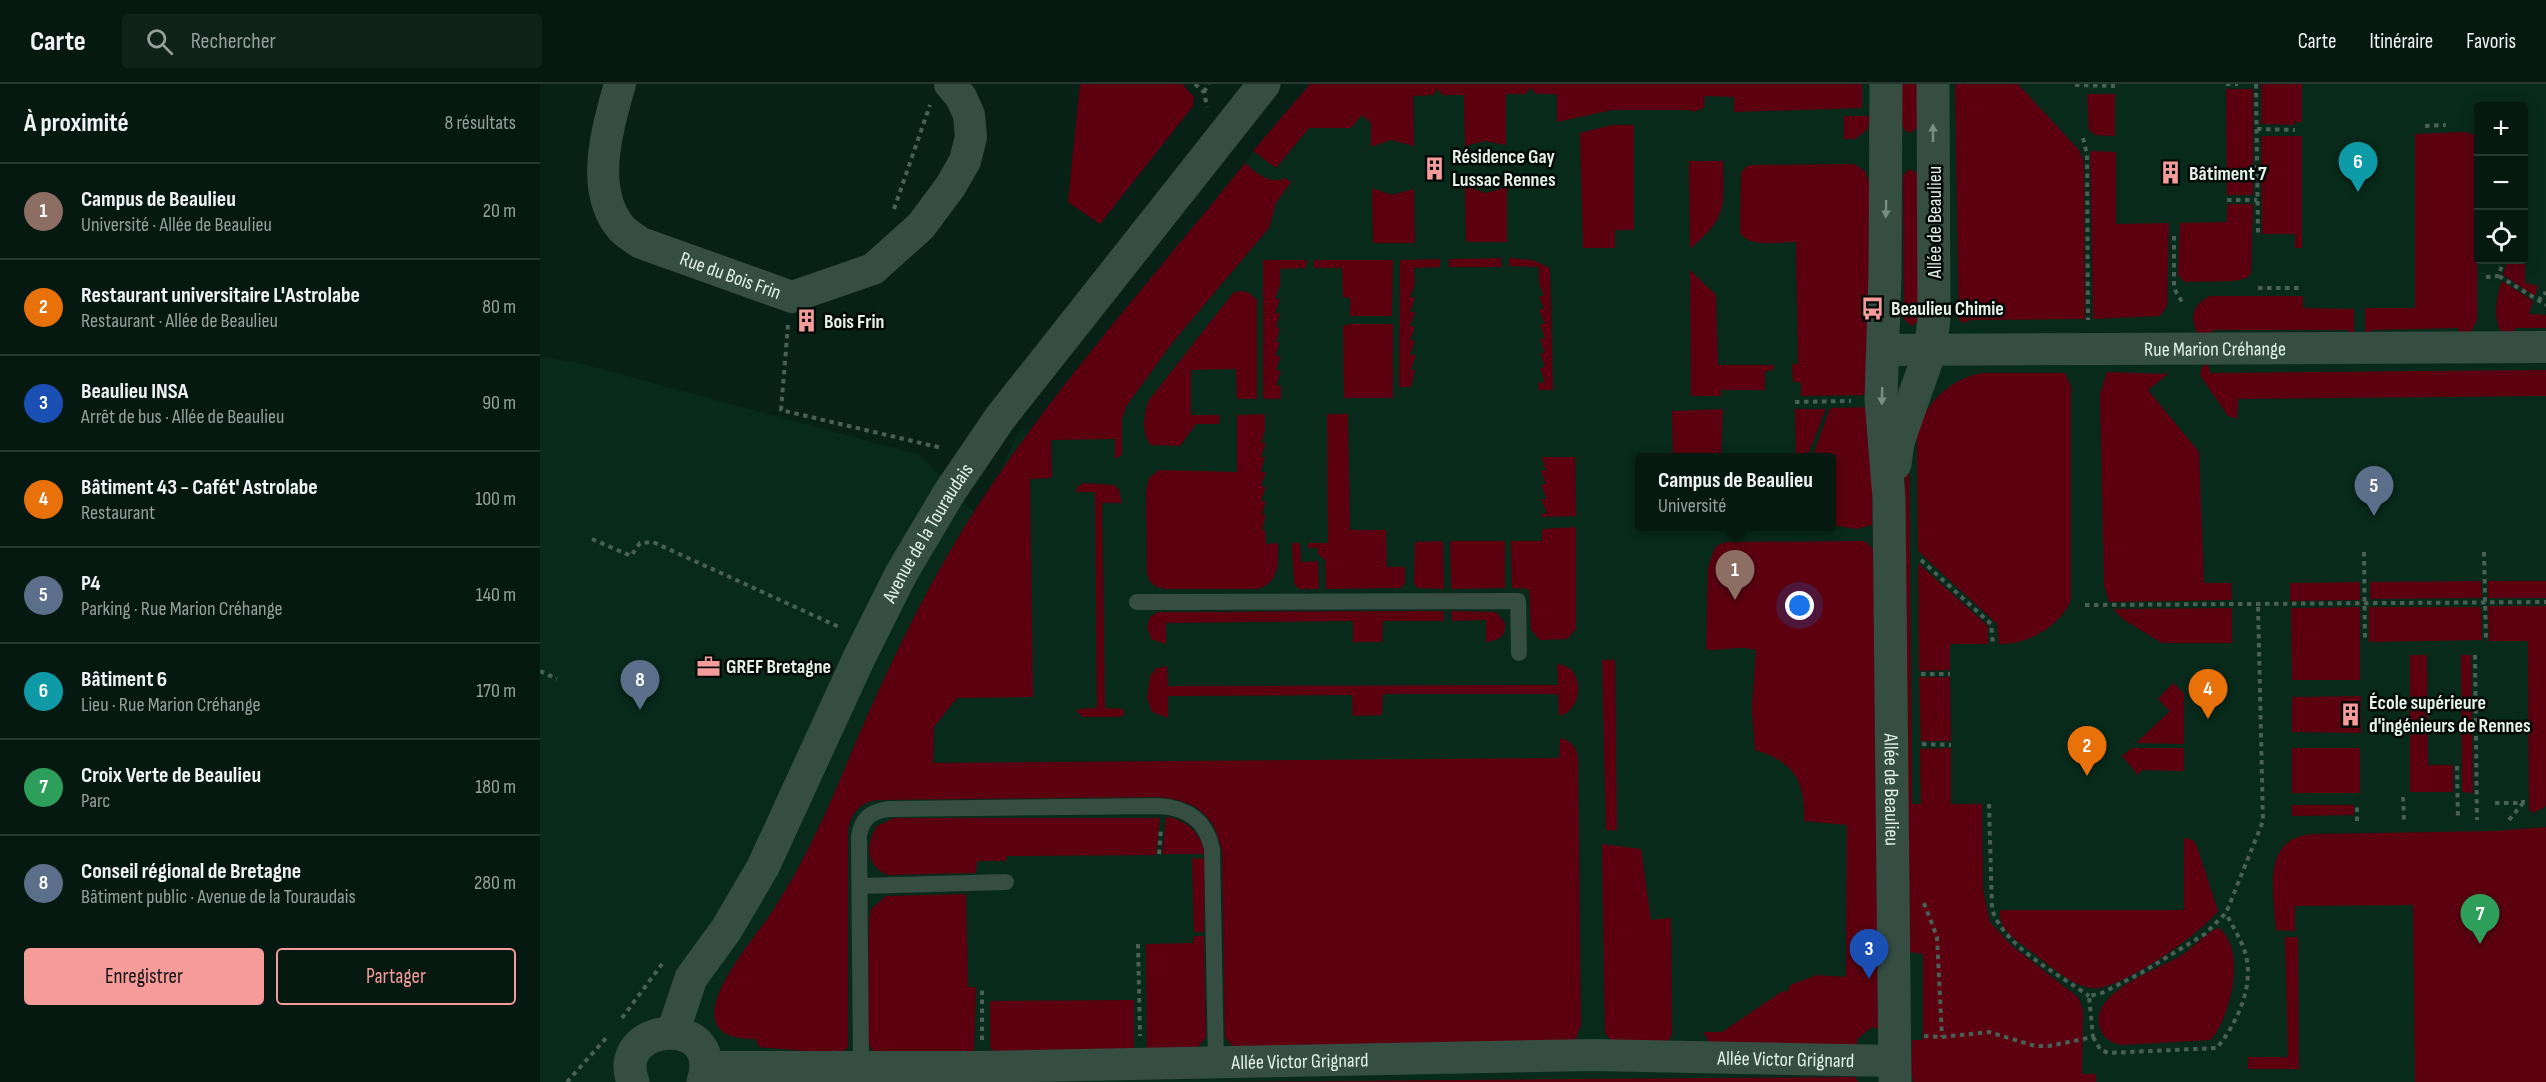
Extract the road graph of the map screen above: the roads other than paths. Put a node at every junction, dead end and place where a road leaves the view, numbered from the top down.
1 (620, 84) edge
2 (1886, 84) edge
3 (1933, 84) edge
4 (1254, 87) edge
5 (942, 89) edge
6 (2546, 347) edge
7 (1883, 350) junction
8 (1930, 351) junction
9 (1889, 498) junction
10 (1137, 602) dead end
11 (1519, 653) dead end
12 (1006, 882) dead end
13 (861, 886) junction
14 (673, 1032) junction
15 (1895, 1059) edge
16 (1216, 1064) junction
17 (861, 1068) junction
18 (704, 1074) edge
19 (1082, 1074) edge
20 (633, 1082) edge

1 - 5 street, Rue du Bois Frin
2 -> 7 street, Allée de Beaulieu
8 -> 3 street, Allée de Beaulieu
4 - 14 street, Avenue de la Touraudais
6 - 8 street, Rue Marion Créhange
7 - 8 street, Rue Marion Créhange
7 -> 9 street, Allée de Beaulieu
8 - 9 street, Allée de Beaulieu
9 - 15 street, Allée de Beaulieu
10 - 11 lane
12 - 13 lane
13 - 16 lane
13 - 17 lane
14 - 18 street
14 - 20 street
15 - 16 street, Allée Victor Grignard
16 - 19 street, Allée Victor Grignard
17 - 18 street, Allée Victor Grignard
17 - 19 street, Allée Victor Grignard

